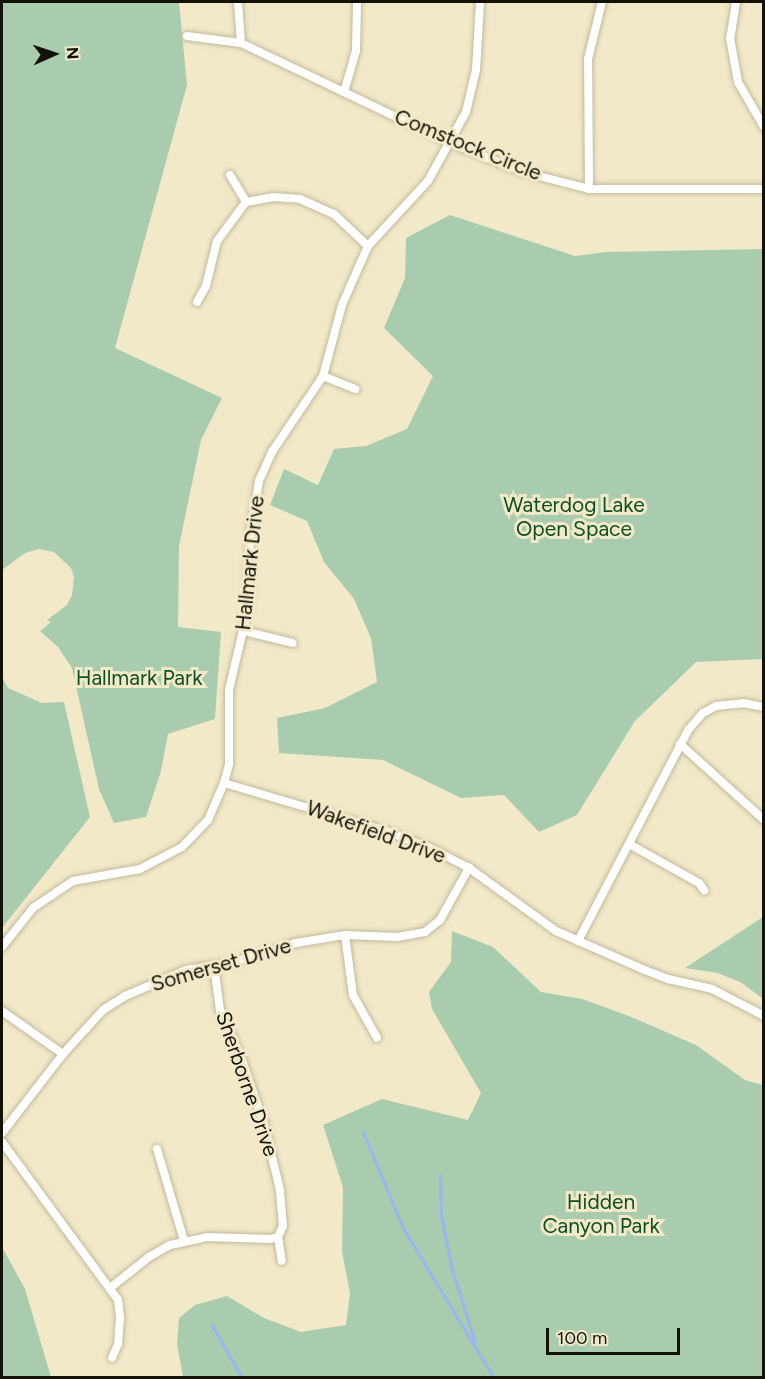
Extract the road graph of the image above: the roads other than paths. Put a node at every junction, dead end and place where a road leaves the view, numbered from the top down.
1 (238, 2) edge
2 (357, 2) edge
3 (480, 2) edge
4 (602, 2) edge
5 (736, 2) edge
6 (187, 36) dead end
7 (242, 43) junction
8 (344, 92) junction
9 (764, 127) edge
10 (451, 143) junction
11 (230, 175) dead end
12 (589, 189) junction
13 (764, 189) edge
14 (246, 202) junction
15 (368, 246) junction
16 (196, 302) dead end
17 (323, 376) junction
18 (356, 389) dead end
19 (243, 631) junction
20 (293, 643) dead end
21 (764, 707) edge
22 (680, 744) junction
23 (224, 783) junction
24 (764, 820) edge
25 (629, 844) junction
26 (470, 868) junction
27 (704, 890) dead end
28 (345, 935) junction
29 (578, 941) junction
30 (2, 947) edge
31 (214, 966) junction
32 (2, 1011) edge
33 (764, 1016) edge
34 (377, 1038) dead end
35 (63, 1054) junction
36 (2, 1132) edge
37 (2, 1143) edge
38 (157, 1149) dead end
39 (278, 1237) junction
40 (184, 1241) junction
41 (282, 1262) dead end
42 (110, 1288) junction
43 (112, 1358) dead end

1 - 7 street
2 - 8 street
3 - 10 street, Hallmark Drive
4 - 12 street
5 - 9 street
6 - 7 street, Comstock Circle
7 - 8 street, Comstock Circle
8 - 10 street, Comstock Circle
10 - 12 street, Comstock Circle
10 - 15 street, Hallmark Drive
11 - 14 street
12 - 13 street, Comstock Circle
14 - 15 street
14 - 16 street
15 - 17 street, Hallmark Drive
17 - 18 street
17 - 19 street, Hallmark Drive
19 - 20 street
19 - 23 street, Hallmark Drive
21 - 22 street
22 - 24 street
22 - 25 street
23 - 26 street, Wakefield Drive
23 - 30 street, Hallmark Drive
25 - 27 street
25 - 29 street
26 - 28 street, Somerset Drive
26 - 29 street, Wakefield Drive
28 - 31 street, Somerset Drive
28 - 34 street
29 - 33 street, Wakefield Drive
31 - 35 street, Somerset Drive
31 - 39 street, Sherborne Drive
32 - 35 street
35 - 36 street, Somerset Drive
37 - 42 street
38 - 40 street
39 - 40 street
39 - 41 street, Sherborne Drive
40 - 42 street
42 - 43 street

